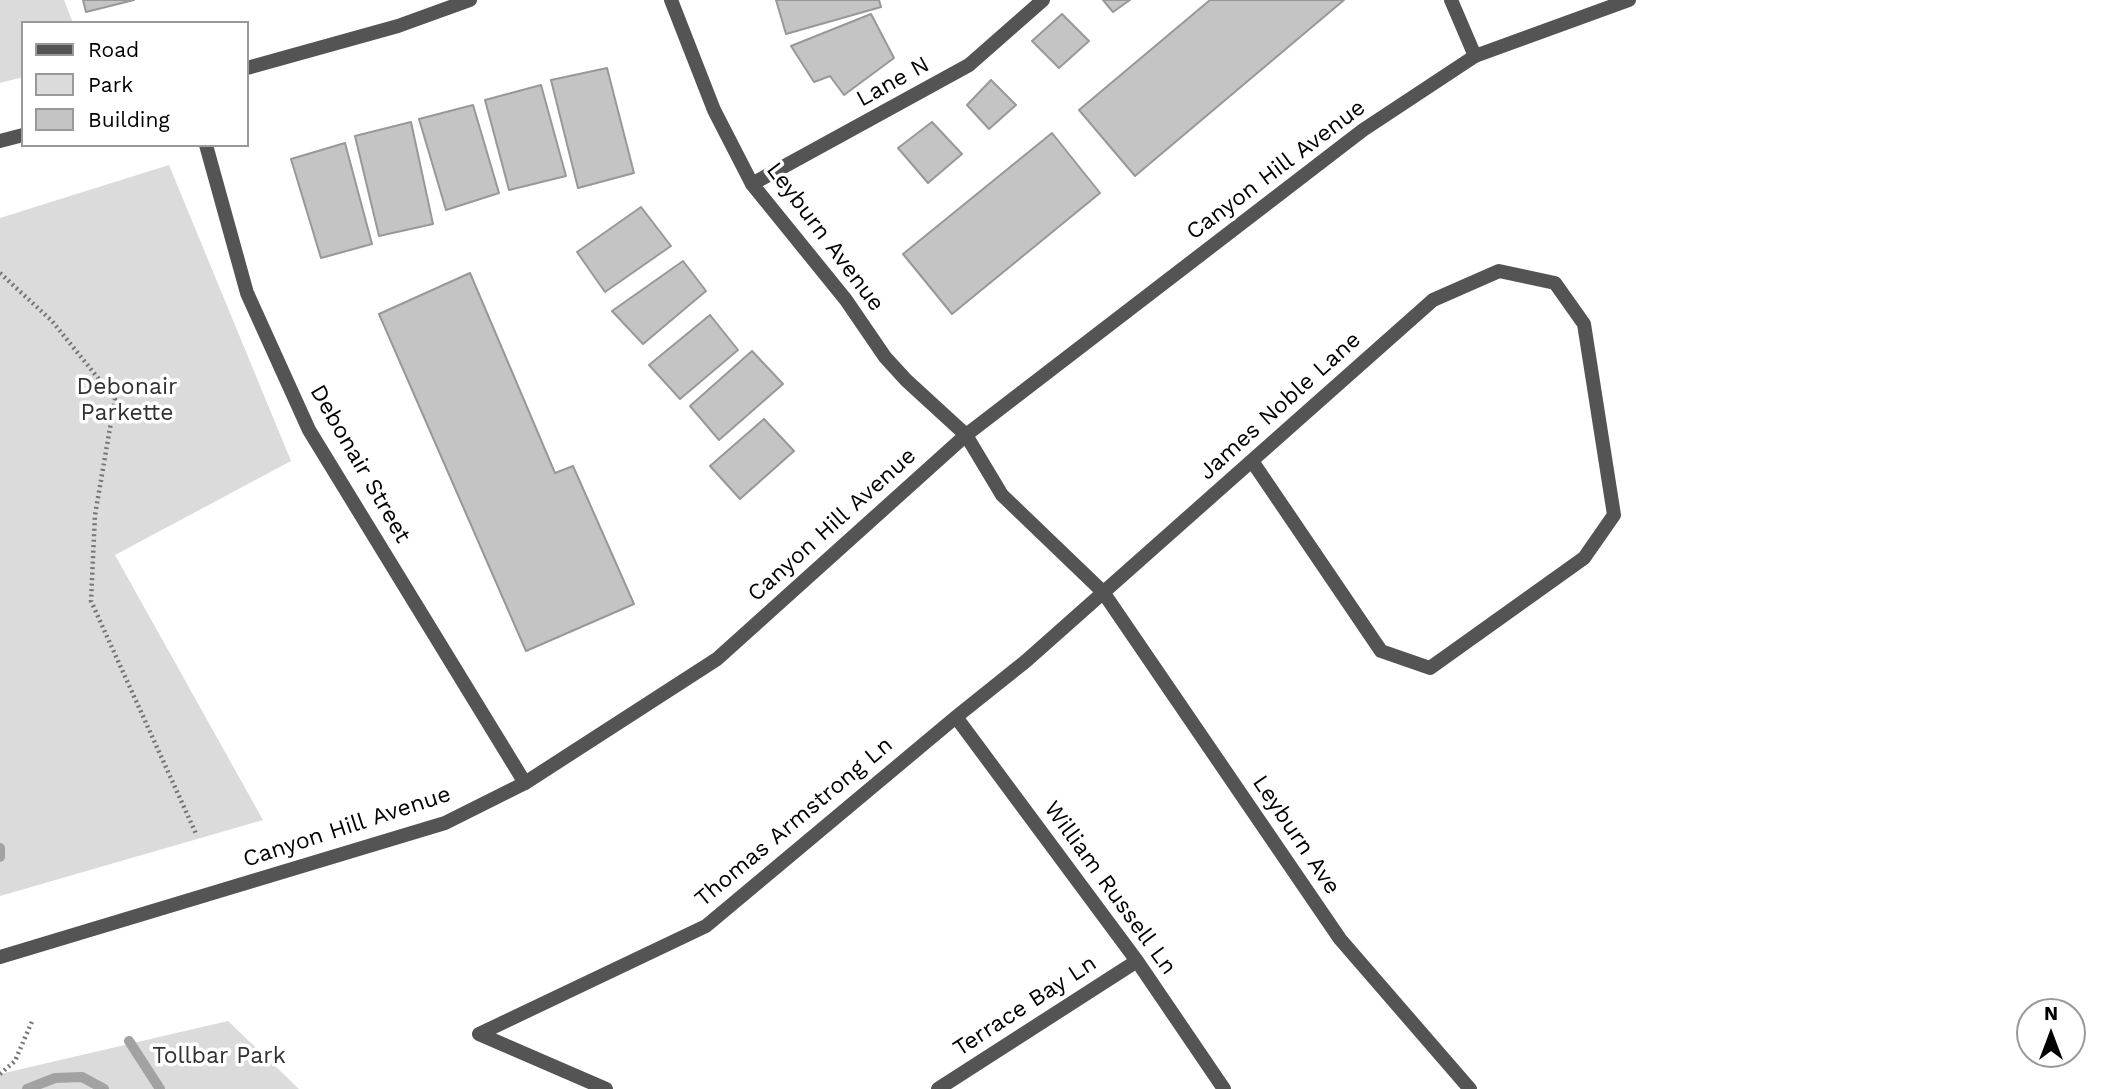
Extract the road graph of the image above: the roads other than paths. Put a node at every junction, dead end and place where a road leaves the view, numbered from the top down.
1 (470, 0) edge
2 (671, 0) edge
3 (1042, 0) edge
4 (1451, 0) edge
5 (1629, 0) edge
6 (1475, 56) junction
7 (248, 68) edge
8 (21, 136) edge
9 (0, 142) edge
10 (207, 147) edge
11 (752, 184) junction
12 (966, 435) junction
13 (1252, 461) junction
14 (1103, 592) junction
15 (956, 717) junction
16 (525, 783) junction
17 (0, 957) edge
18 (1137, 961) junction
19 (606, 1089) edge
20 (938, 1089) edge
21 (1224, 1089) edge
22 (1470, 1089) edge

1 - 7 street
2 - 11 street, Leyburn Avenue
3 - 11 street, Lane N
4 - 6 street
5 - 6 street, Canyon Hill Avenue
6 - 12 street, Canyon Hill Avenue
8 - 9 street
10 - 16 street, Debonair Street
11 - 12 street, Leyburn Avenue
12 - 14 street, Leyburn Avenue
12 - 16 street, Canyon Hill Avenue
13 - 13 street, James Noble Lane
13 - 14 street, James Noble Lane
14 - 15 street, Thomas Armstrong Ln
14 - 22 street, Leyburn Ave
15 - 18 street, William Russell Ln
15 - 19 street, Thomas Armstrong Ln
16 - 17 street, Canyon Hill Avenue
18 - 20 street, Terrace Bay Ln
18 - 21 street, William Russell Ln

